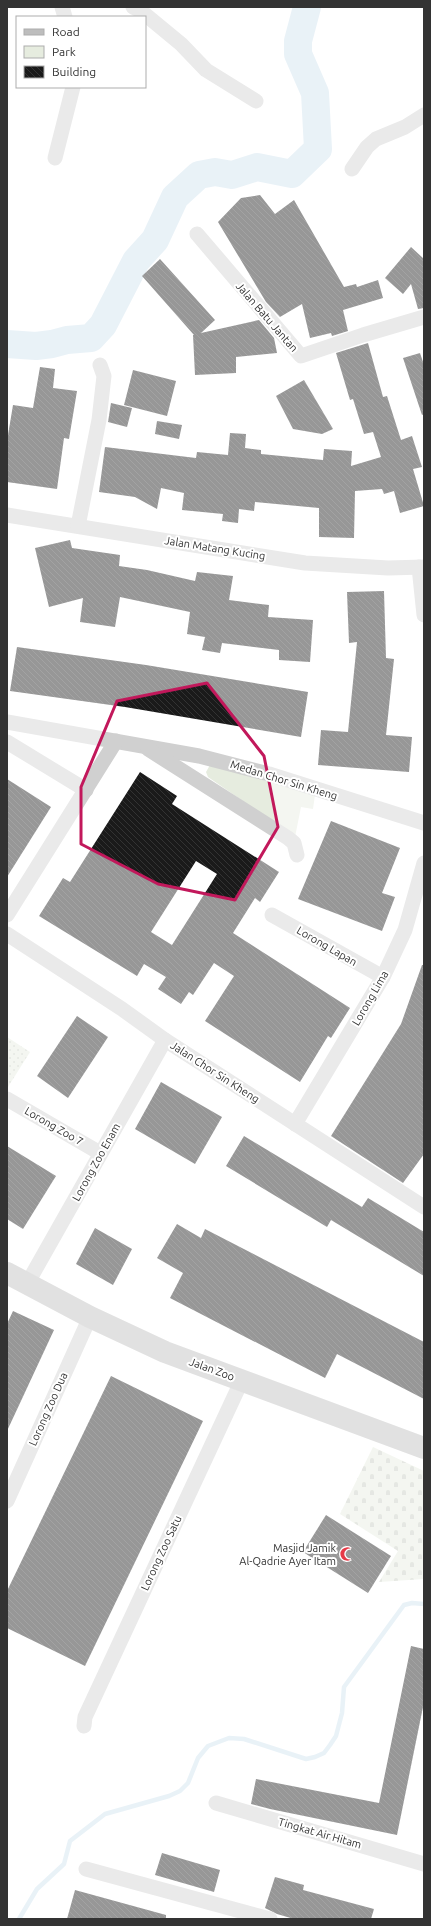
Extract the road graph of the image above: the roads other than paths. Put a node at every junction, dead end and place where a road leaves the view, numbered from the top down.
1 (133, 7) edge
2 (73, 88) edge
3 (256, 101) dead end
4 (424, 115) edge
5 (55, 158) dead end
6 (352, 169) dead end
7 (197, 234) dead end
8 (424, 317) edge
9 (100, 365) dead end
10 (7, 515) edge
11 (78, 526) junction
12 (421, 567) edge
13 (424, 615) edge
14 (7, 722) edge
15 (116, 741) junction
16 (7, 742) edge
17 (142, 745) junction
18 (86, 790) junction
19 (424, 823) edge
20 (297, 855) dead end
21 (424, 863) edge
22 (7, 915) edge
23 (272, 915) dead end
24 (7, 934) edge
25 (383, 978) junction
26 (165, 1040) junction
27 (7, 1099) edge
28 (295, 1124) junction
29 (100, 1153) junction
30 (422, 1201) edge
31 (7, 1273) edge
32 (27, 1284) junction
33 (90, 1317) junction
34 (242, 1380) junction
35 (424, 1448) edge
36 (7, 1501) edge
37 (84, 1726) dead end
38 (216, 1803) dead end
39 (424, 1864) edge
40 (86, 1869) dead end
41 (270, 1919) edge

1 - 3 street
2 - 5 street
4 - 6 street
7 - 8 street, Jalan Batu Jantan
9 - 11 street
10 - 11 street, Jalan Matang Kucing
11 - 12 street, Jalan Matang Kucing
12 - 13 street
14 - 15 street, Medan Chor Sin Kheng
15 - 17 street, Medan Chor Sin Kheng
15 - 18 street
16 - 18 street
17 - 19 street, Medan Chor Sin Kheng
17 - 20 street, Medan Chor Sin Kheng
18 - 22 street
21 - 25 street, Lorong Lima
23 - 25 street, Lorong Lapan
24 - 26 street, Jalan Chor Sin Kheng
25 - 28 street, Lorong Lima
26 - 28 street, Jalan Chor Sin Kheng
26 - 29 street, Lorong Zoo Enam
27 - 29 street, Lorong Zoo 7
28 - 30 street, Jalan Chor Sin Kheng
29 - 32 street, Lorong Zoo Enam
31 - 32 main road, Jalan Zoo
32 - 33 main road, Jalan Zoo
33 - 34 main road, Jalan Zoo
33 - 36 street, Lorong Zoo Dua
34 - 35 main road, Jalan Zoo
34 - 37 street, Lorong Zoo Satu
38 - 39 street, Tingkat Air Hitam
40 - 41 street

